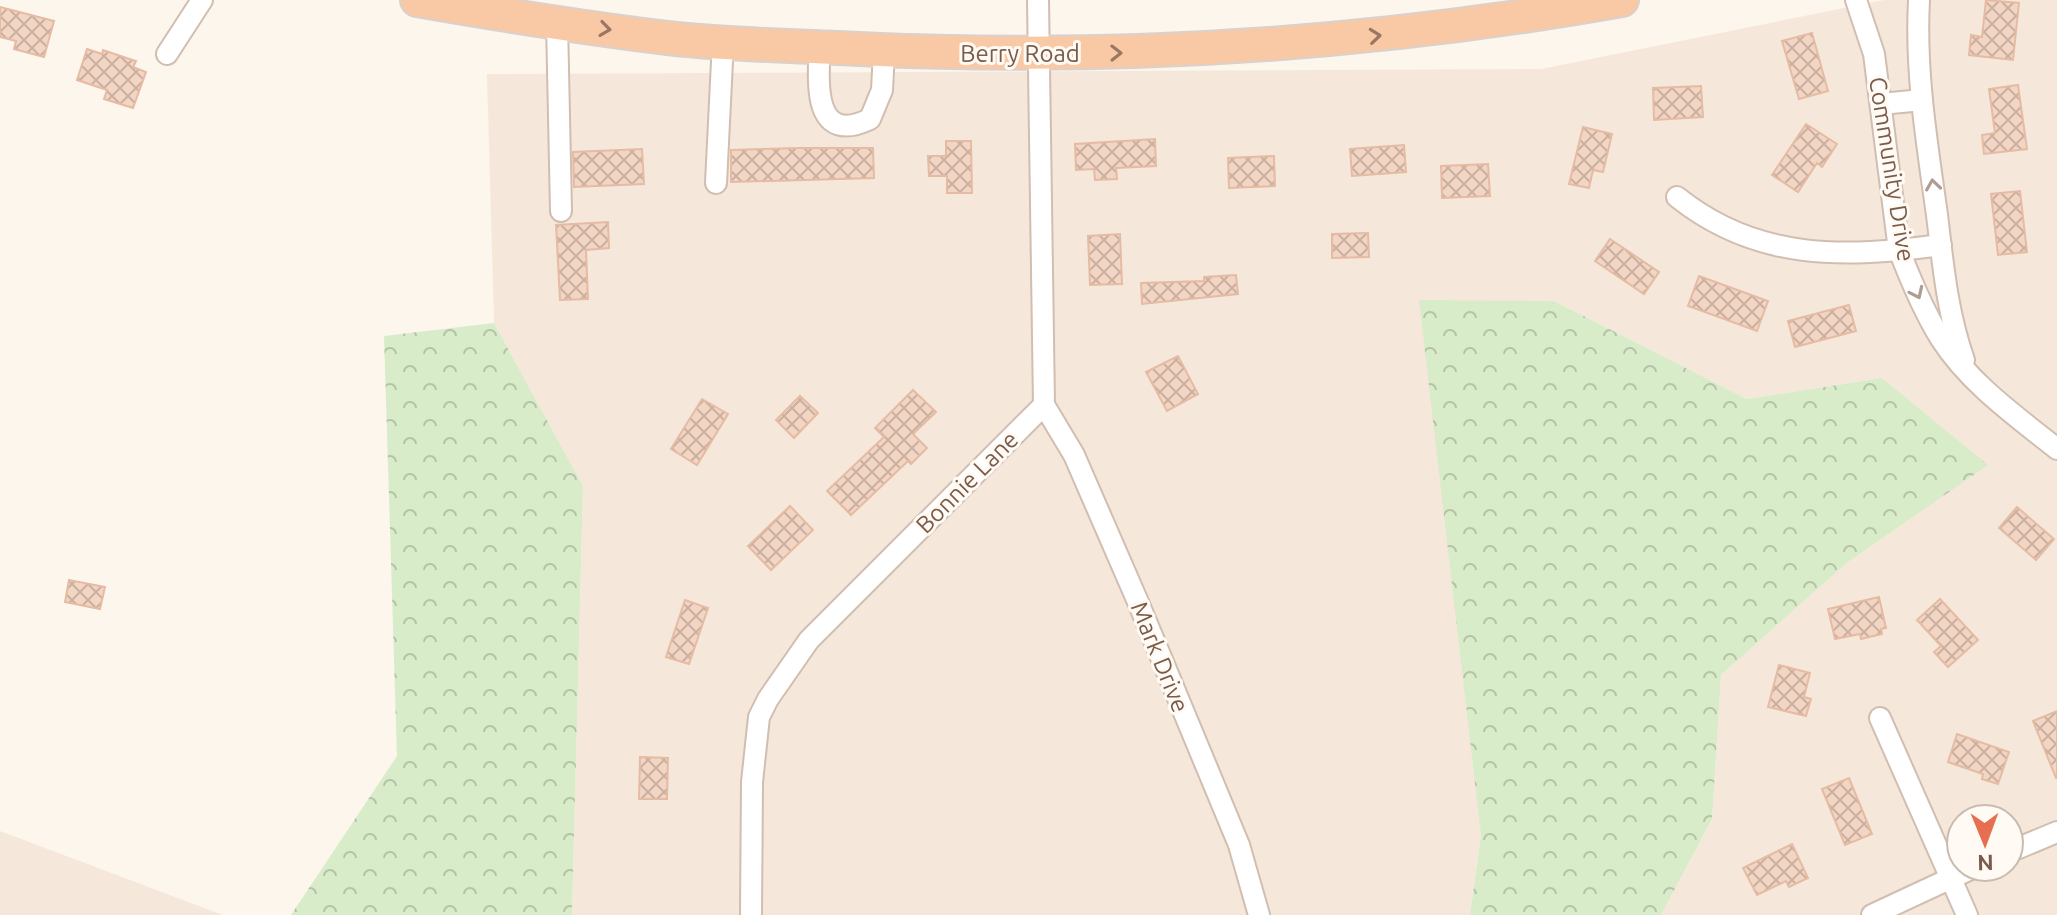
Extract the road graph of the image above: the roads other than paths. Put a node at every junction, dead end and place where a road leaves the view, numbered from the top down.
1 (202, 0) edge
2 (417, 0) edge
3 (1038, 0) edge
4 (1622, 0) edge
5 (1856, 0) edge
6 (1919, 0) edge
7 (557, 22) junction
8 (723, 41) junction
9 (820, 48) junction
10 (884, 51) junction
11 (167, 54) dead end
12 (1039, 55) junction
13 (1922, 100) junction
14 (1881, 104) junction
15 (716, 183) dead end
16 (1677, 197) dead end
17 (561, 211) dead end
18 (1941, 245) junction
19 (1899, 250) junction
20 (1968, 371) junction
21 (1044, 405) junction
22 (2057, 449) edge
23 (1880, 718) dead end
24 (2057, 832) edge
25 (2025, 845) edge
26 (1945, 860) edge
27 (1945, 881) edge
28 (1955, 883) edge
29 (751, 915) edge
30 (1259, 915) edge
31 (1872, 915) edge
32 (1967, 915) edge

1 - 11 street
2 - 7 highway, Berry Road
3 - 12 street
12 -> 4 highway, Berry Road
5 - 14 street, Community Drive
6 - 13 street, Community Drive
7 -> 8 highway, Berry Road
7 - 17 street
8 - 9 highway, Berry Road
8 - 15 street
9 - 10 highway, Berry Road
9 - 10 street
10 - 12 highway, Berry Road
12 - 21 street
13 - 14 street
18 -> 13 street, Community Drive
14 - 19 street, Community Drive
16 - 19 street
18 - 19 street
18 - 20 street, Community Drive
19 -> 20 street, Community Drive
20 - 22 street, Community Drive
21 - 29 street, Bonnie Lane
21 - 30 street, Mark Drive
23 - 26 street
24 - 25 street
27 - 31 street
28 - 32 street

